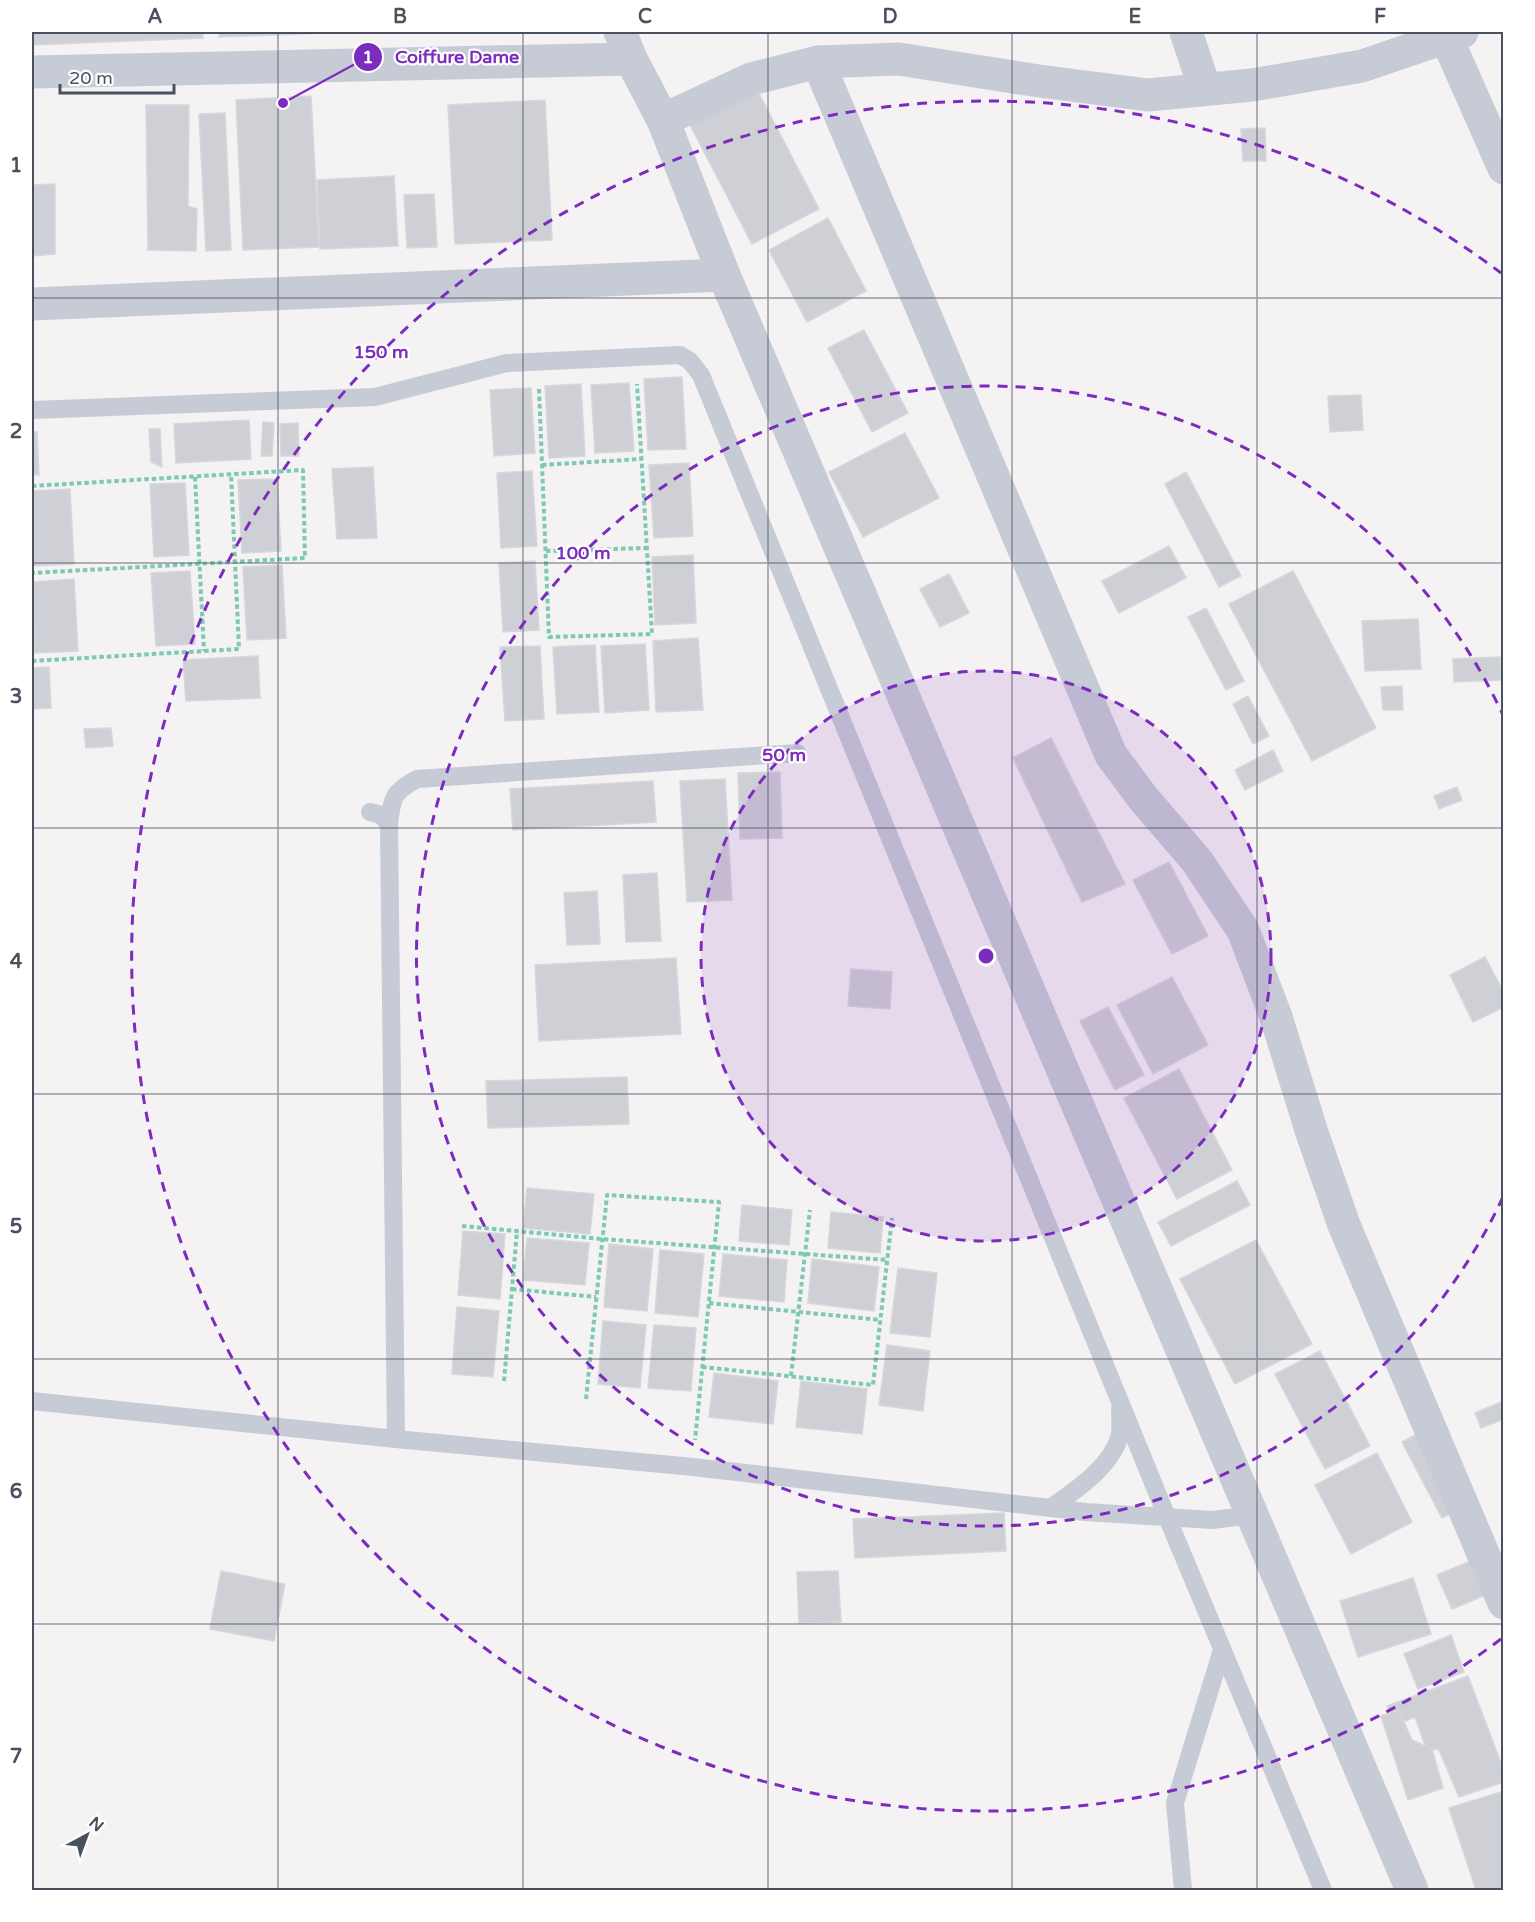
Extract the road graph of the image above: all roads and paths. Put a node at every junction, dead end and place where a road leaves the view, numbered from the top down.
1 (1186, 32) edge
2 (1454, 34) edge
3 (626, 45) edge
4 (818, 62) junction
5 (32, 72) edge
6 (1204, 89) junction
7 (663, 120) junction
8 (1503, 168) edge
9 (724, 275) junction
10 (32, 304) edge
11 (636, 357) junction
12 (537, 361) junction
13 (32, 410) edge
14 (641, 459) junction
15 (542, 465) junction
16 (231, 474) junction
17 (195, 477) junction
18 (32, 486) edge
19 (646, 548) junction
20 (546, 551) junction
21 (235, 562) junction
22 (199, 564) junction
23 (32, 573) edge
24 (204, 651) junction
25 (32, 661) edge
26 (797, 753) dead end
27 (370, 812) dead end
28 (389, 824) junction
29 (810, 1210) dead end
30 (892, 1218) dead end
31 (462, 1226) dead end
32 (517, 1231) junction
33 (602, 1239) junction
34 (715, 1248) junction
35 (804, 1254) junction
36 (887, 1260) junction
37 (512, 1289) junction
38 (596, 1297) junction
39 (709, 1303) junction
40 (799, 1312) junction
41 (880, 1320) junction
42 (702, 1367) junction
43 (791, 1376) junction
44 (504, 1381) dead end
45 (586, 1399) dead end
46 (32, 1401) edge
47 (1120, 1401) junction
48 (396, 1439) junction
49 (693, 1467) junction
50 (1050, 1508) junction
51 (1252, 1515) junction
52 (1167, 1517) junction
53 (1492, 1545) edge
54 (1503, 1603) edge
55 (1222, 1650) junction
56 (1183, 1890) edge
57 (1323, 1890) edge
58 (1413, 1890) edge

1 - 6 street
2 - 6 street
2 - 8 street
3 - 5 street
3 - 7 street
4 - 6 street
4 - 7 street
4 - 53 street
7 - 9 street
9 - 10 street
9 - 51 street
11 - 12 lane
11 - 14 path
11 - 47 lane
12 - 13 lane
12 - 15 path
14 - 15 path
14 - 19 path
15 - 20 path
16 - 17 path
16 - 21 path
16 - 21 path
17 - 18 path
17 - 22 path
19 - 20 path
19 - 20 path
21 - 22 path
21 - 24 path
22 - 23 path
22 - 24 path
24 - 25 path
26 - 28 lane
27 - 28 lane
28 - 48 lane
29 - 35 path
30 - 36 path
31 - 32 path
32 - 33 path
32 - 37 path
33 - 34 path
33 - 34 path
33 - 38 path
34 - 35 path
34 - 39 path
35 - 36 path
35 - 40 path
36 - 41 path
37 - 38 path
37 - 44 path
38 - 45 path
39 - 40 path
39 - 42 path
40 - 41 path
40 - 43 path
41 - 43 path
42 - 43 path
42 - 49 path
46 - 48 lane
47 - 50 lane
47 - 52 lane
48 - 49 lane
49 - 50 lane
50 - 52 lane
51 - 52 lane
51 - 58 street
52 - 55 lane
53 - 54 street
55 - 56 lane
55 - 57 lane

